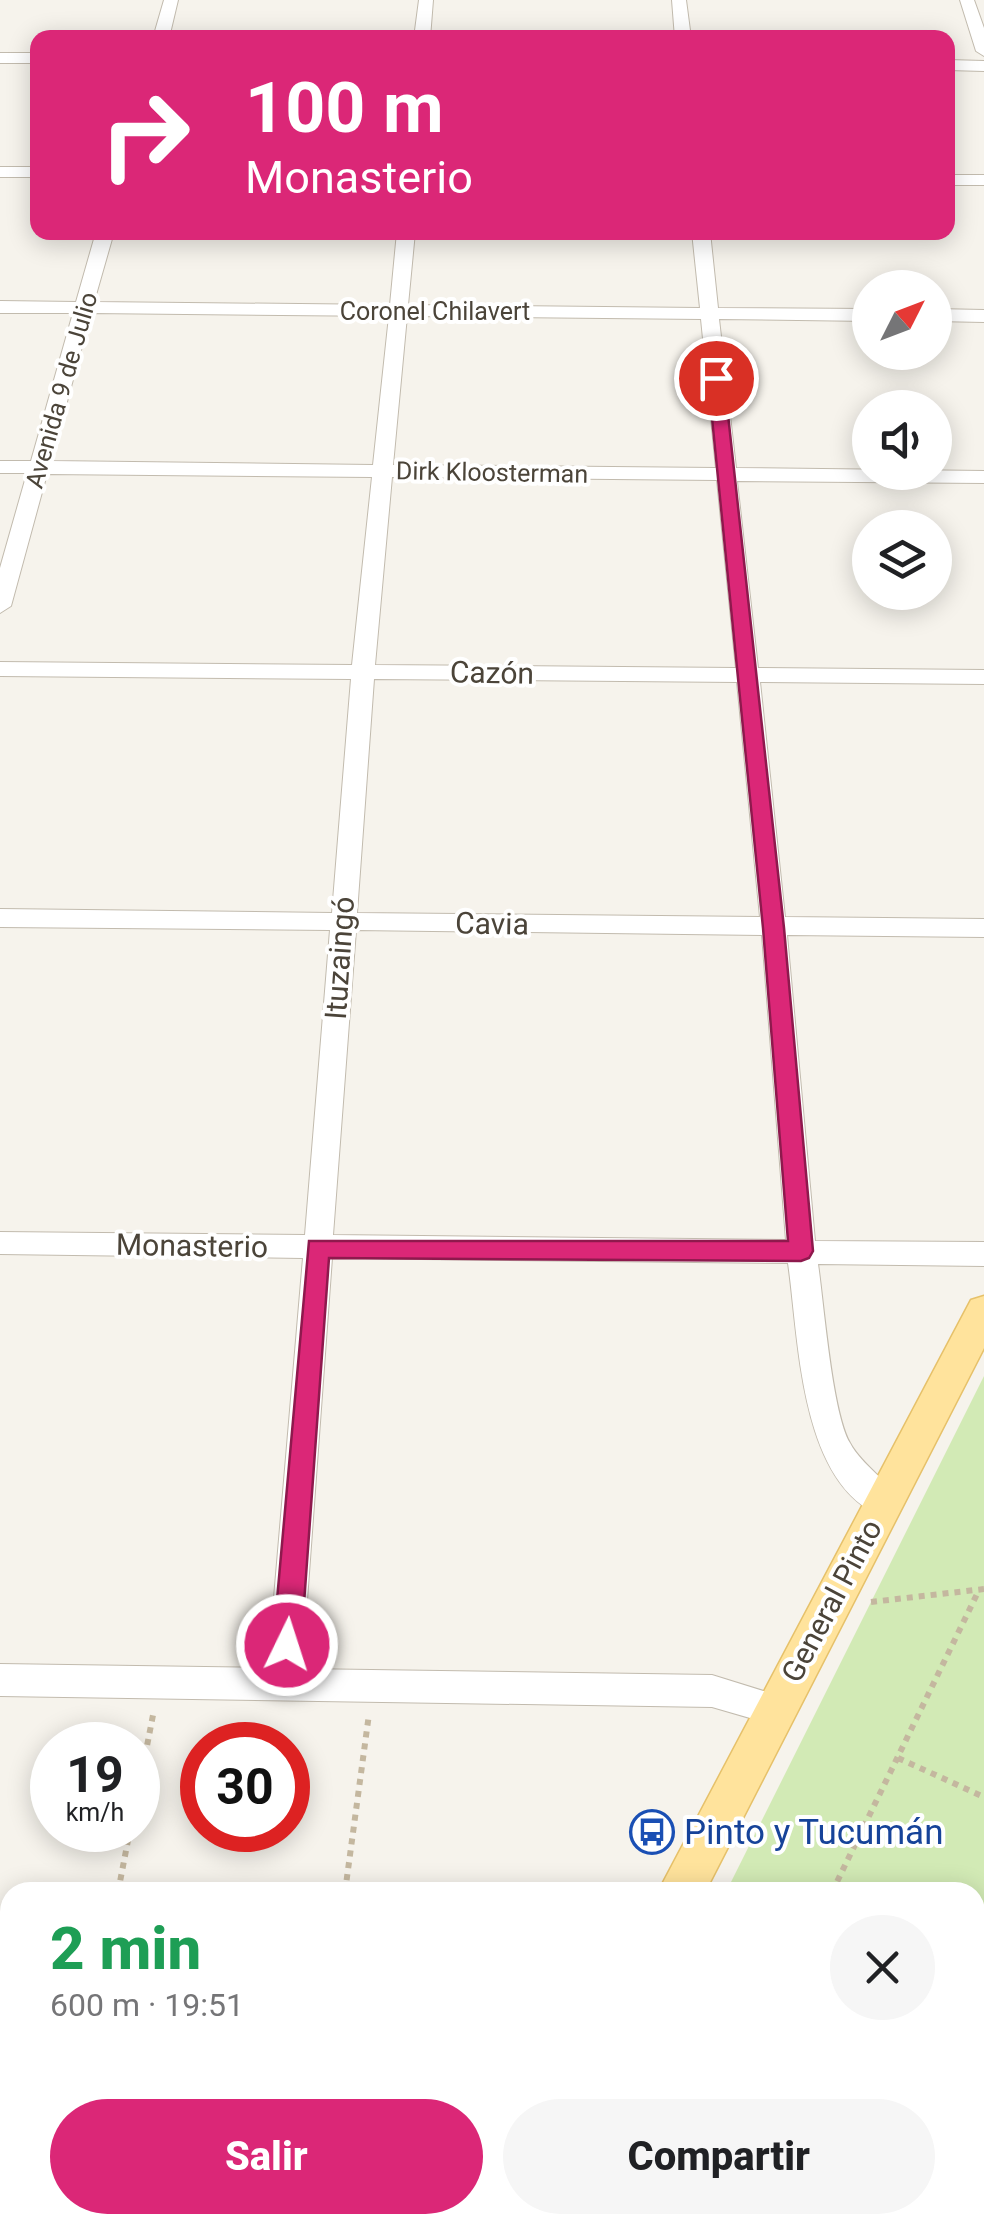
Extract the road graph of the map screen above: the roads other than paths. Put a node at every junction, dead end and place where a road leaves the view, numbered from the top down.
1 (171, 0) edge
2 (426, 0) edge
3 (679, 0) edge
4 (967, 0) edge
5 (163, 30) edge
6 (423, 30) edge
7 (682, 30) edge
8 (984, 51) edge
9 (0, 58) edge
10 (30, 58) edge
11 (955, 65) edge
12 (984, 66) edge
13 (0, 172) edge
14 (30, 172) edge
15 (955, 180) edge
16 (984, 180) edge
17 (104, 240) edge
18 (405, 240) edge
19 (702, 240) edge
20 (0, 307) edge
21 (87, 308) junction
22 (400, 312) junction
23 (710, 313) junction
24 (852, 315) edge
25 (952, 316) edge
26 (984, 316) edge
27 (0, 467) edge
28 (38, 468) junction
29 (385, 470) junction
30 (725, 474) junction
31 (984, 477) edge
32 (0, 606) edge
33 (0, 668) edge
34 (363, 672) junction
35 (747, 676) junction
36 (984, 677) edge
37 (0, 918) edge
38 (342, 921) junction
39 (774, 928) junction
40 (984, 928) edge
41 (0, 1243) edge
42 (317, 1248) junction
43 (801, 1251) junction
44 (984, 1254) edge
45 (984, 1311) edge
46 (884, 1503) junction
47 (0, 1680) edge
48 (284, 1684) junction
49 (774, 1708) junction
50 (687, 1882) edge

1 - 5 street
2 - 6 street
3 - 7 street
4 - 8 street
9 - 10 street
11 - 12 street
13 - 14 street
15 - 16 street
17 - 21 street, Avenida 9 de Julio
18 - 22 street, Ituzaingó
19 - 23 street
20 - 21 street, Coronel Chilavert
21 - 22 street, Coronel Chilavert
21 - 28 street, Avenida 9 de Julio
22 - 23 street, Coronel Chilavert
22 - 29 street, Ituzaingó
23 - 24 street, Coronel Chilavert
23 - 30 street
25 - 26 street
27 - 28 street, Dirk Kloosterman
28 - 29 street, Dirk Kloosterman
28 - 32 street, Avenida 9 de Julio
29 - 30 street, Dirk Kloosterman
29 - 34 street, Ituzaingó
30 - 31 street, Dirk Kloosterman
30 - 35 street
33 - 34 street, Cazón
34 - 35 street, Cazón
34 - 38 street, Ituzaingó
35 - 36 street, Cazón
35 - 39 street
37 - 38 street, Cavia
38 - 39 street, Cavia
38 - 42 street, Ituzaingó
39 - 40 street, Cavia
39 - 43 street
41 - 42 street, Monasterio
42 - 43 street, Monasterio
42 - 48 street, Ituzaingó
43 - 44 street, Monasterio
43 - 46 street
45 - 46 main road, General Pinto
46 - 49 main road, General Pinto
47 - 48 street
48 - 49 street
49 - 50 main road, General Pinto

